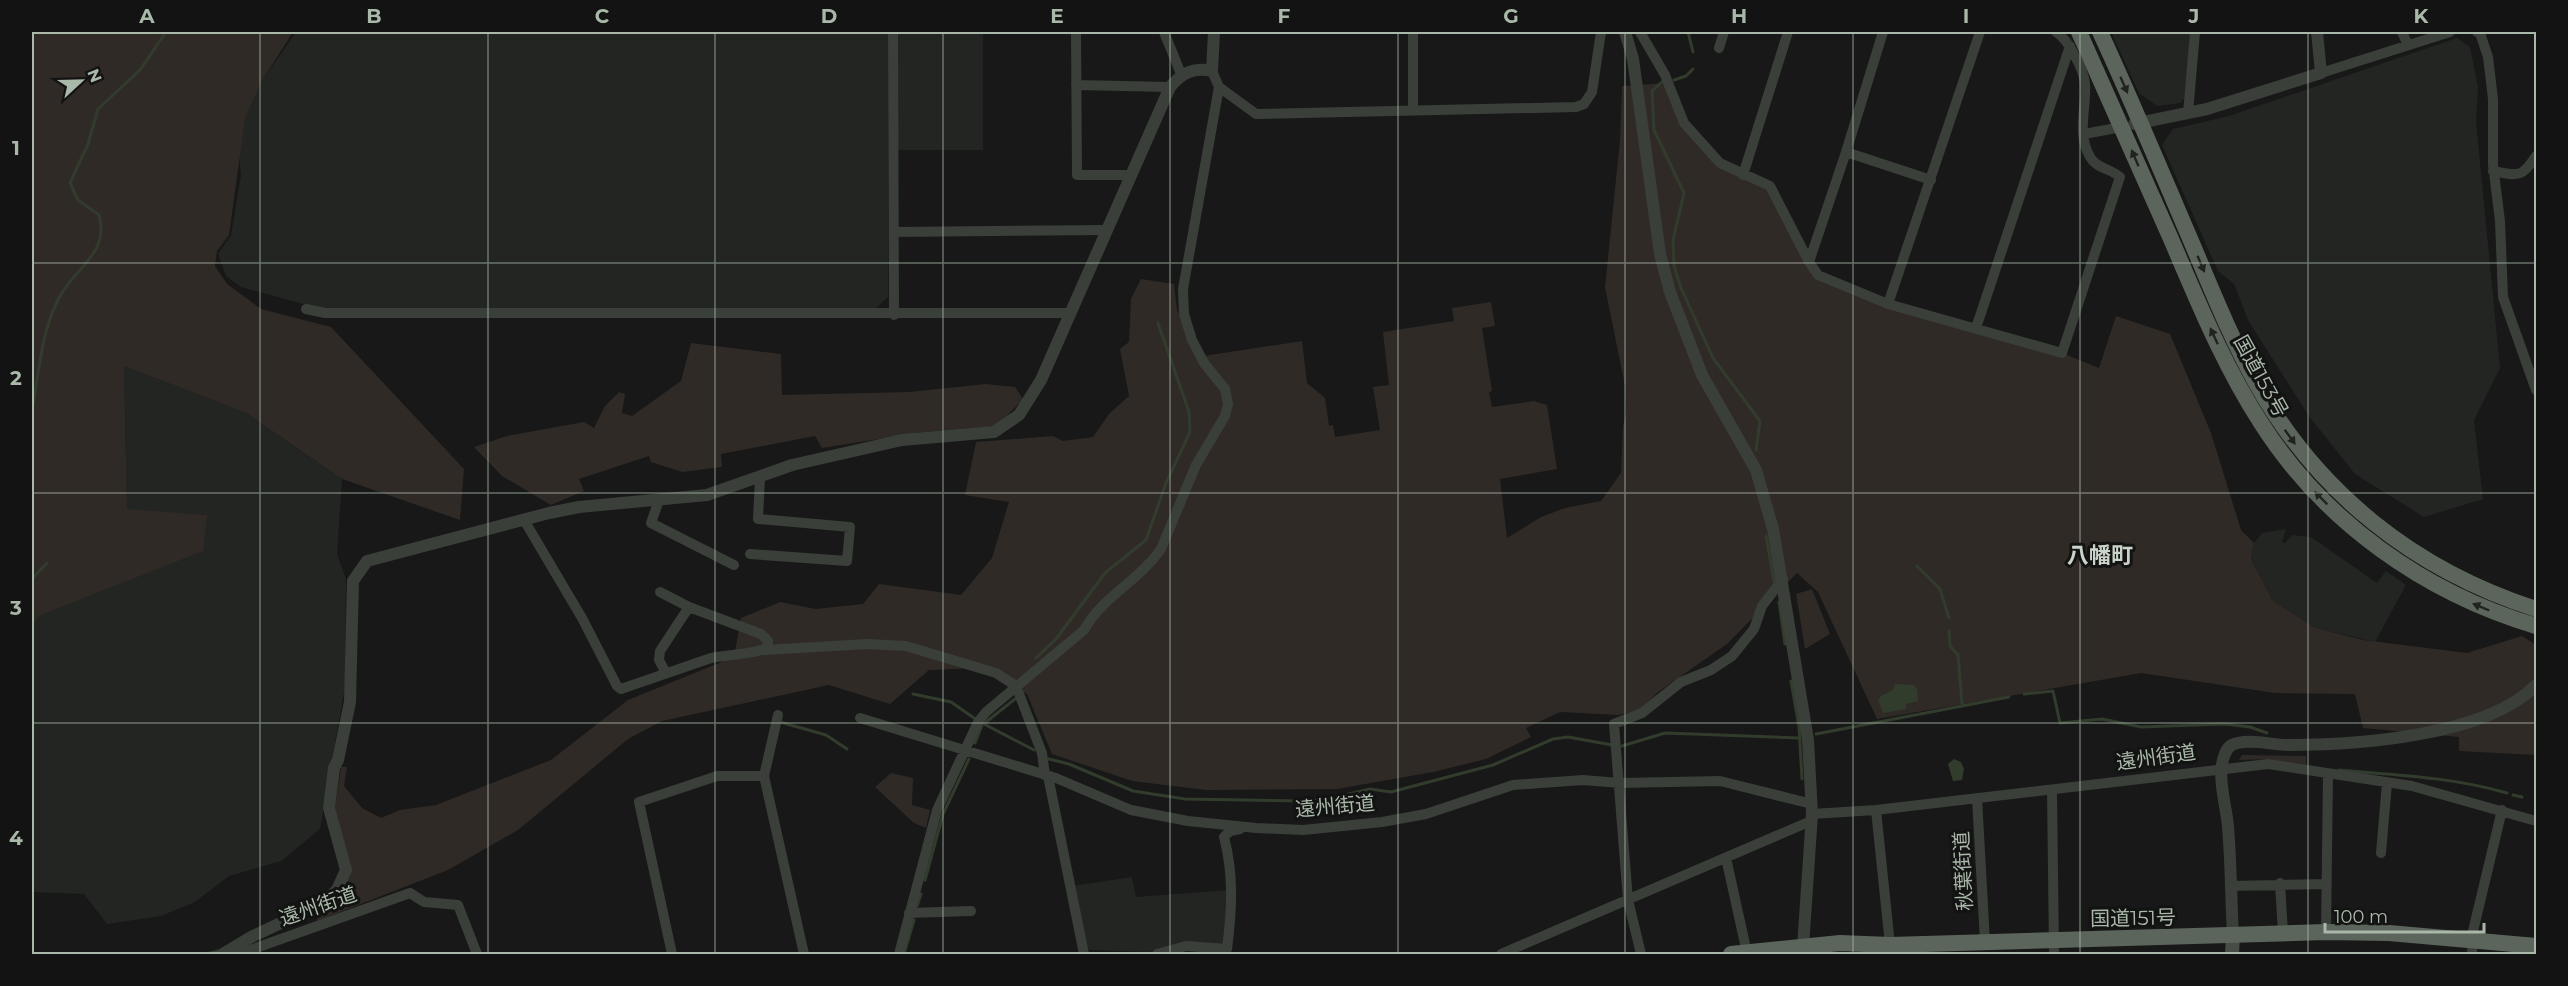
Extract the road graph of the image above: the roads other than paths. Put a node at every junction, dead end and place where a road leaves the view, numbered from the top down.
1 (893, 32) edge
2 (1076, 32) edge
3 (1164, 32) edge
4 (1214, 32) edge
5 (1413, 32) edge
6 (1601, 32) edge
7 (1724, 32) edge
8 (1788, 32) edge
9 (1883, 32) edge
10 (1980, 32) edge
11 (2056, 32) edge
12 (2079, 32) edge
13 (2100, 32) edge
14 (2195, 32) edge
15 (2318, 32) edge
16 (2402, 32) edge
17 (2450, 32) edge
18 (2477, 32) edge
19 (1632, 33) edge
20 (2408, 45) junction
21 (2070, 46) junction
22 (1719, 48) dead end
23 (1212, 71) junction
24 (2321, 73) junction
25 (1181, 75) junction
26 (1076, 85) junction
27 (1170, 87) junction
28 (1219, 87) junction
29 (1413, 110) junction
30 (2188, 113) junction
31 (2141, 123) junction
32 (2122, 127) junction
33 (2084, 134) junction
34 (1846, 152) junction
35 (2536, 156) edge
36 (2493, 171) junction
37 (1130, 175) junction
38 (1743, 175) junction
39 (1931, 180) junction
40 (1107, 230) junction
41 (894, 232) junction
42 (1809, 262) junction
43 (1888, 304) junction
44 (306, 309) dead end
45 (1070, 313) junction
46 (894, 315) junction
47 (1976, 328) junction
48 (2536, 390) edge
49 (759, 477) junction
50 (659, 500) junction
51 (524, 520) junction
52 (750, 554) dead end
53 (734, 565) dead end
54 (1782, 579) junction
55 (660, 592) dead end
56 (689, 607) junction
57 (2536, 609) edge
58 (2536, 626) edge
59 (765, 650) junction
60 (666, 673) junction
61 (2536, 685) edge
62 (1016, 686) junction
63 (778, 715) dead end
64 (860, 718) dead end
65 (967, 751) junction
66 (2222, 768) junction
67 (2328, 775) junction
68 (764, 776) junction
69 (1046, 776) junction
70 (1620, 783) junction
71 (2387, 783) junction
72 (2052, 790) junction
73 (1977, 798) junction
74 (1876, 810) junction
75 (2502, 810) junction
76 (1811, 813) junction
77 (1188, 821) junction
78 (2536, 821) edge
79 (1257, 828) junction
80 (1224, 837) junction
81 (2381, 853) dead end
82 (1726, 858) junction
83 (2280, 883) junction
84 (2326, 884) junction
85 (2231, 885) junction
86 (1628, 900) junction
87 (971, 911) dead end
88 (909, 913) junction
89 (2326, 932) junction
90 (2283, 934) junction
91 (2233, 936) junction
92 (1890, 945) junction
93 (1803, 946) junction
94 (2536, 946) edge
95 (2472, 947) edge
96 (1983, 948) edge
97 (2054, 948) edge
98 (263, 950) edge
99 (223, 954) edge
100 (239, 954) edge
101 (477, 954) edge
102 (672, 954) edge
103 (804, 954) edge
104 (898, 954) edge
105 (1084, 954) edge
106 (1157, 954) edge
107 (1501, 954) edge
108 (1641, 954) edge
109 (1739, 954) edge
110 (2232, 954) edge

1 - 41 street
2 - 26 street
3 - 25 street
4 - 23 street
5 - 29 street
6 - 29 street
7 - 22 street
8 - 38 street
9 - 34 street
10 - 39 street
11 - 21 street
12 - 32 highway, 国道153号
13 -> 31 highway, 国道153号
14 - 30 street
15 - 24 street
16 - 20 street
17 - 20 street
18 - 36 street
19 - 38 street
19 - 54 street
20 - 24 street
21 - 33 street
21 - 47 street
23 - 25 street
23 - 28 street
24 - 30 street
25 - 27 street
26 - 27 street
26 - 37 street
27 - 37 street
28 - 29 street
28 - 62 street
30 - 31 street
31 - 32 street
31 -> 57 highway, 国道153号
32 - 33 street
58 -> 32 highway, 国道153号
33 - 47 street
34 - 39 street
34 - 42 street
35 - 36 street
36 - 48 street
37 - 40 street
38 - 42 street
39 - 43 street
40 - 41 street
40 - 45 street
41 - 46 street
42 - 43 street
43 - 47 street
44 - 46 street
45 - 46 street
45 - 49 street
49 - 50 street
49 - 52 street
50 - 51 street
50 - 53 street
51 - 60 street
51 - 99 street
54 - 70 street
54 - 76 street
55 - 56 street
56 - 59 street
56 - 60 street
59 - 60 street
59 - 62 street
61 - 66 street
62 - 65 street
62 - 69 street
63 - 68 street
64 - 65 street, 遠州街道
65 - 69 street, 遠州街道
65 - 88 street
66 - 67 street, 遠州街道
66 - 72 street, 遠州街道
66 - 85 street
67 - 71 street, 遠州街道
67 - 84 street
68 - 102 street
68 - 103 street
69 - 77 street, 遠州街道
69 - 105 street
70 - 76 street, 遠州街道
70 - 79 street, 遠州街道
70 - 86 street
71 - 75 street, 遠州街道
71 - 81 street
72 - 73 street, 遠州街道
72 - 97 street
73 - 74 street, 遠州街道
73 - 96 street, 秋葉街道
74 - 76 street, 遠州街道
74 - 92 street
75 - 78 street, 遠州街道
75 - 95 street
76 - 82 street, 遠州街道
76 - 93 street
77 - 79 street, 遠州街道
77 - 80 street
79 - 80 street
80 - 106 street
82 - 86 street, 遠州街道
82 - 109 street
83 - 84 street
83 - 85 street
83 - 90 street
84 - 89 street
85 - 91 street
86 - 107 street, 遠州街道
86 - 108 street
87 - 88 street
88 - 104 street
89 - 90 highway, 国道151号
89 - 95 highway, 国道151号
90 - 91 highway, 国道151号
91 - 97 highway, 国道151号
91 - 110 main road
92 - 93 highway, 国道151号
92 - 96 highway, 国道151号
93 - 109 highway, 国道151号
94 - 95 highway, 国道151号
96 - 97 highway, 国道151号
98 - 100 street, 遠州街道
98 - 101 street, 遠州街道

